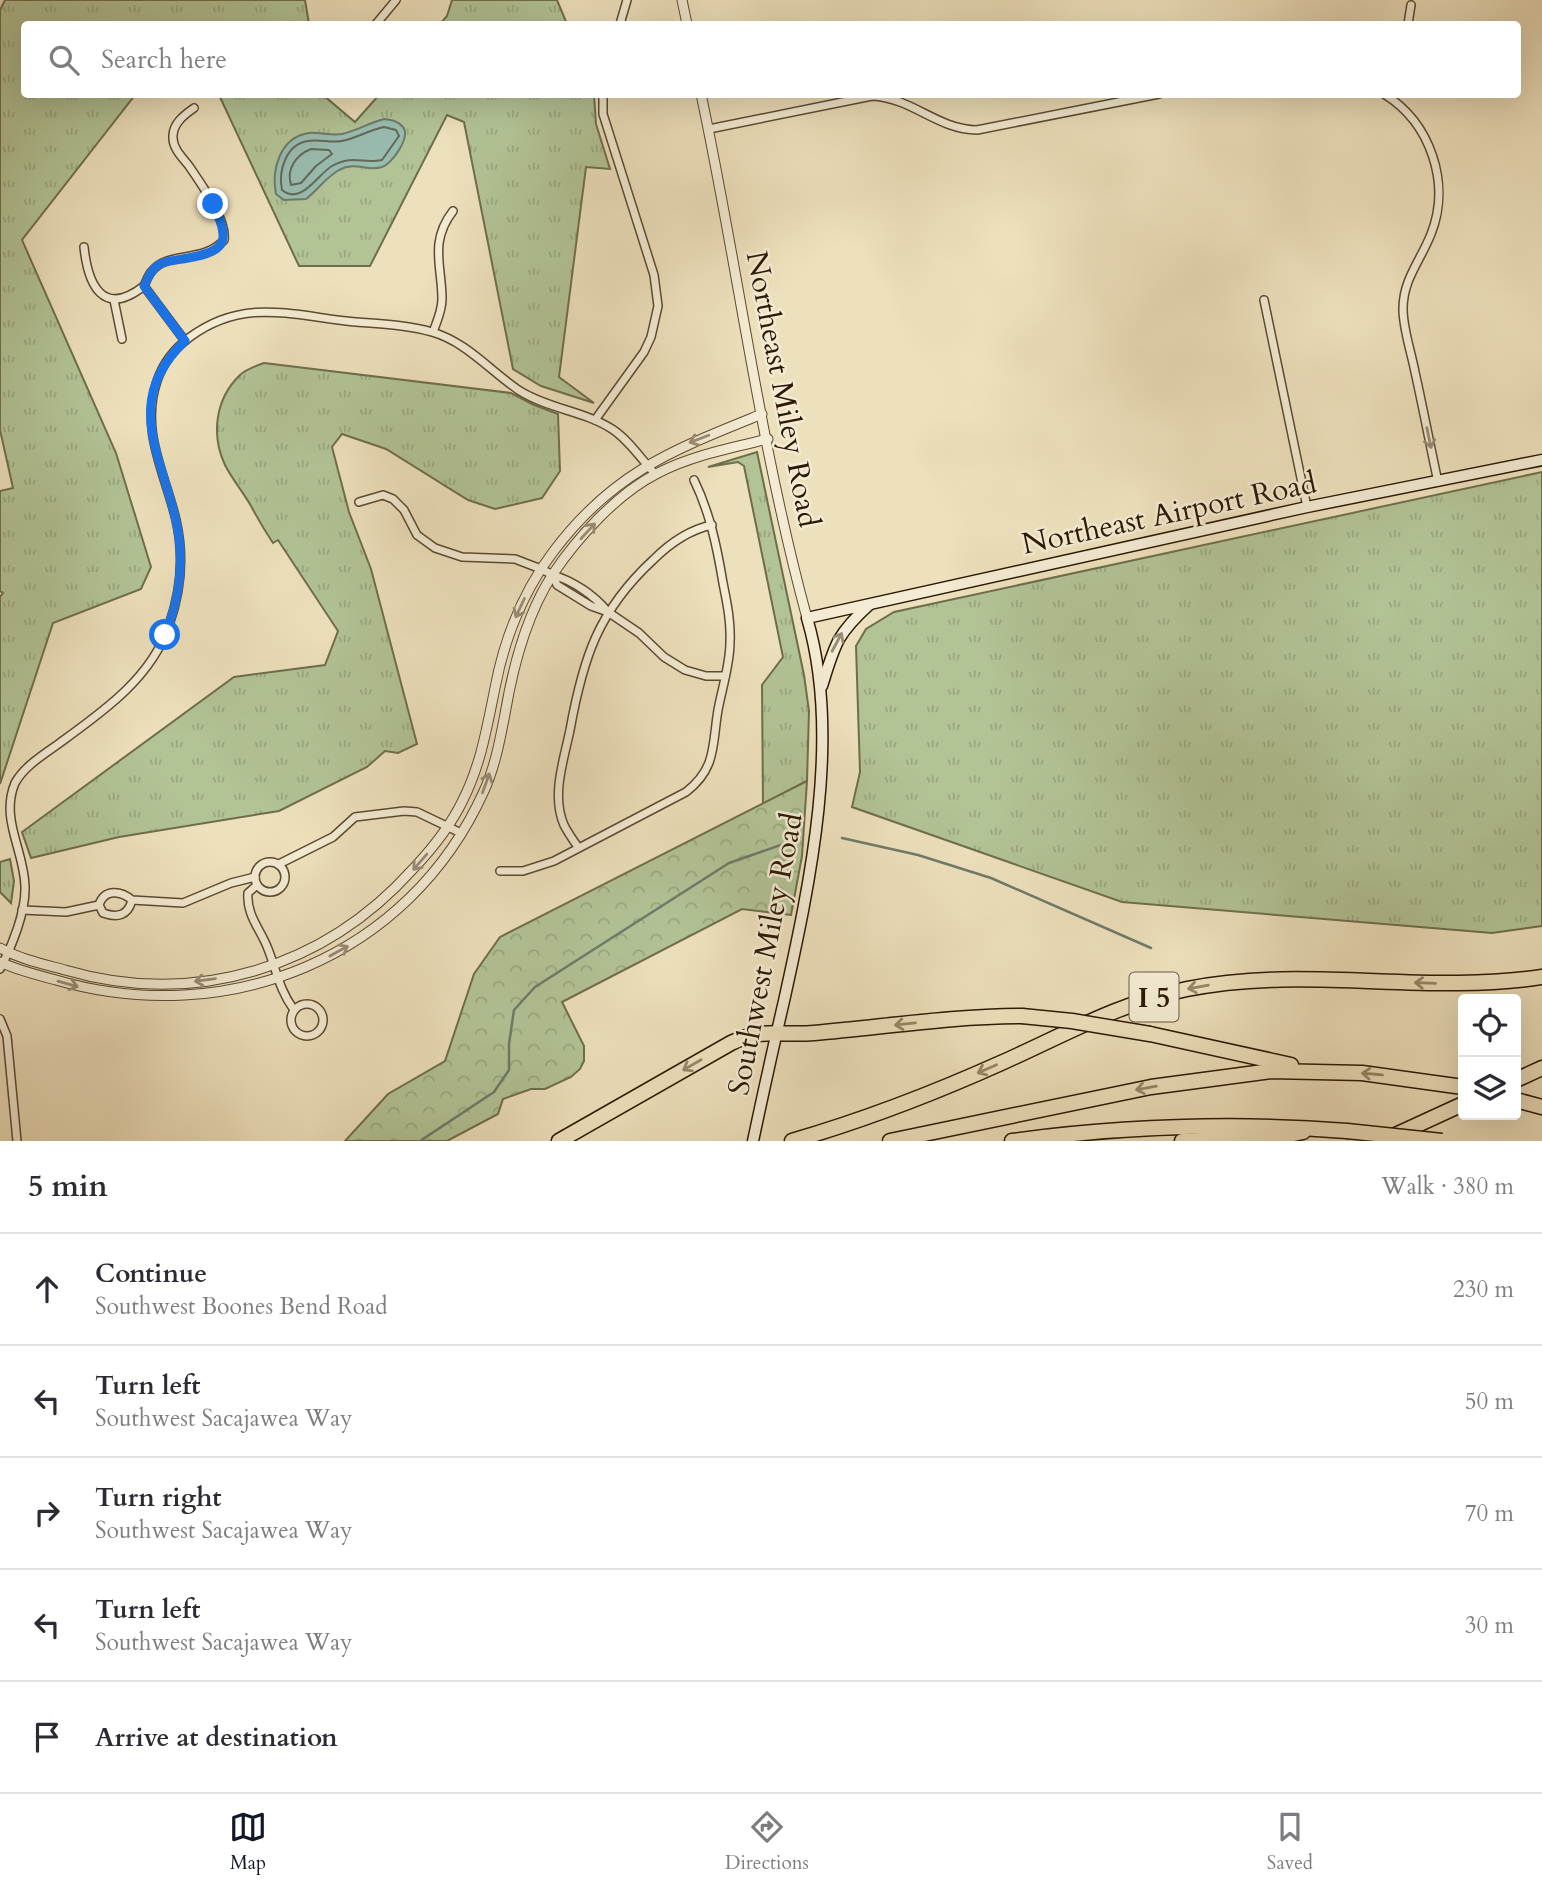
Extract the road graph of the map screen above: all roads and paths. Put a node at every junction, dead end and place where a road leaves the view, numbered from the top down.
1 (396, 0) edge
2 (627, 0) edge
3 (682, 0) edge
4 (1410, 5) dead end
5 (378, 21) edge
6 (621, 21) edge
7 (686, 21) edge
8 (1408, 21) edge
9 (603, 98) edge
10 (702, 98) edge
11 (862, 98) edge
12 (886, 98) edge
13 (1139, 98) edge
14 (1390, 98) edge
15 (194, 108) dead end
16 (709, 129) junction
17 (453, 211) dead end
18 (84, 247) dead end
19 (144, 286) junction
20 (114, 300) junction
21 (1264, 300) dead end
22 (433, 332) junction
23 (122, 338) dead end
24 (185, 341) junction
25 (762, 414) junction
26 (596, 420) junction
27 (768, 439) junction
28 (1542, 460) edge
29 (646, 466) junction
30 (654, 474) junction
31 (694, 480) dead end
32 (1438, 482) junction
33 (359, 502) dead end
34 (1307, 507) junction
35 (712, 525) junction
36 (541, 569) junction
37 (552, 575) junction
38 (871, 603) junction
39 (608, 612) junction
40 (807, 618) junction
41 (725, 676) junction
42 (820, 692) junction
43 (447, 826) junction
44 (461, 833) junction
45 (578, 847) junction
46 (279, 864) junction
47 (500, 871) dead end
48 (256, 881) junction
49 (132, 900) junction
50 (99, 905) junction
51 (22, 910) junction
52 (4, 950) edge
53 (1, 965) edge
54 (272, 966) junction
55 (1542, 977) edge
56 (277, 979) junction
57 (294, 1010) junction
58 (0, 1019) edge
59 (777, 1031) junction
60 (1542, 1068) edge
61 (1330, 1072) junction
62 (1521, 1078) edge
63 (1458, 1086) edge
64 (1521, 1101) edge
65 (1458, 1106) edge
66 (1542, 1107) edge
67 (1317, 1128) junction
68 (17, 1141) edge
69 (559, 1141) edge
70 (753, 1141) edge
71 (792, 1141) edge
72 (890, 1141) edge
73 (1012, 1141) edge
74 (1182, 1141) edge
75 (1383, 1141) edge
76 (1442, 1141) edge

1 - 5 street
2 - 6 street
3 - 7 street
4 - 8 street
9 - 26 street
10 - 16 street, Northeast Miley Road
11 - 16 street
12 - 13 street
14 -> 32 street
15 - 19 street
16 - 25 street, Northeast Miley Road
17 - 22 street
18 - 20 street
19 - 20 street
19 - 24 street
20 - 23 street
21 - 34 street
22 - 24 street
22 - 26 street
24 - 51 street
25 - 27 street, Northeast Miley Road
25 -> 29 street
26 - 29 street
27 - 30 street
27 - 40 street, Northeast Miley Road
28 - 32 main road, Northeast Airport Road
29 - 30 street
29 - 36 street
37 -> 30 street
31 - 35 street
32 - 34 main road, Northeast Airport Road
33 - 36 street
34 - 38 main road, Northeast Airport Road
35 - 39 street
35 - 41 street
36 - 37 street
36 -> 43 street
37 - 39 street
44 -> 37 street
38 - 40 main road, Northeast Airport Road
42 -> 38 main road
39 - 41 street
39 - 45 street
40 - 42 main road, Northeast Miley Road
41 - 45 street
42 - 59 main road, Southwest Miley Road
43 - 44 street
43 - 46 street
43 -> 54 street
56 -> 44 street
45 - 47 street
46 - 48 street
46 - 48 street
48 - 49 street
48 - 54 street
49 - 50 street
49 - 50 street
50 - 51 street
51 - 52 street
52 - 53 street
54 -> 52 street
53 -> 56 street
54 - 56 street
55 -> 71 highway, I 5
56 - 57 street
57 - 57 street
58 - 68 street
61 -> 59 highway, I 5, bridge
59 -> 69 highway, I 5
59 - 70 main road, Southwest Miley Road
60 - 62 highway
63 -> 61 highway, I 5
61 -> 72 highway, I 5
64 - 66 highway
65 - 75 highway
67 - 73 highway
67 - 74 highway
67 - 76 highway, bridge

